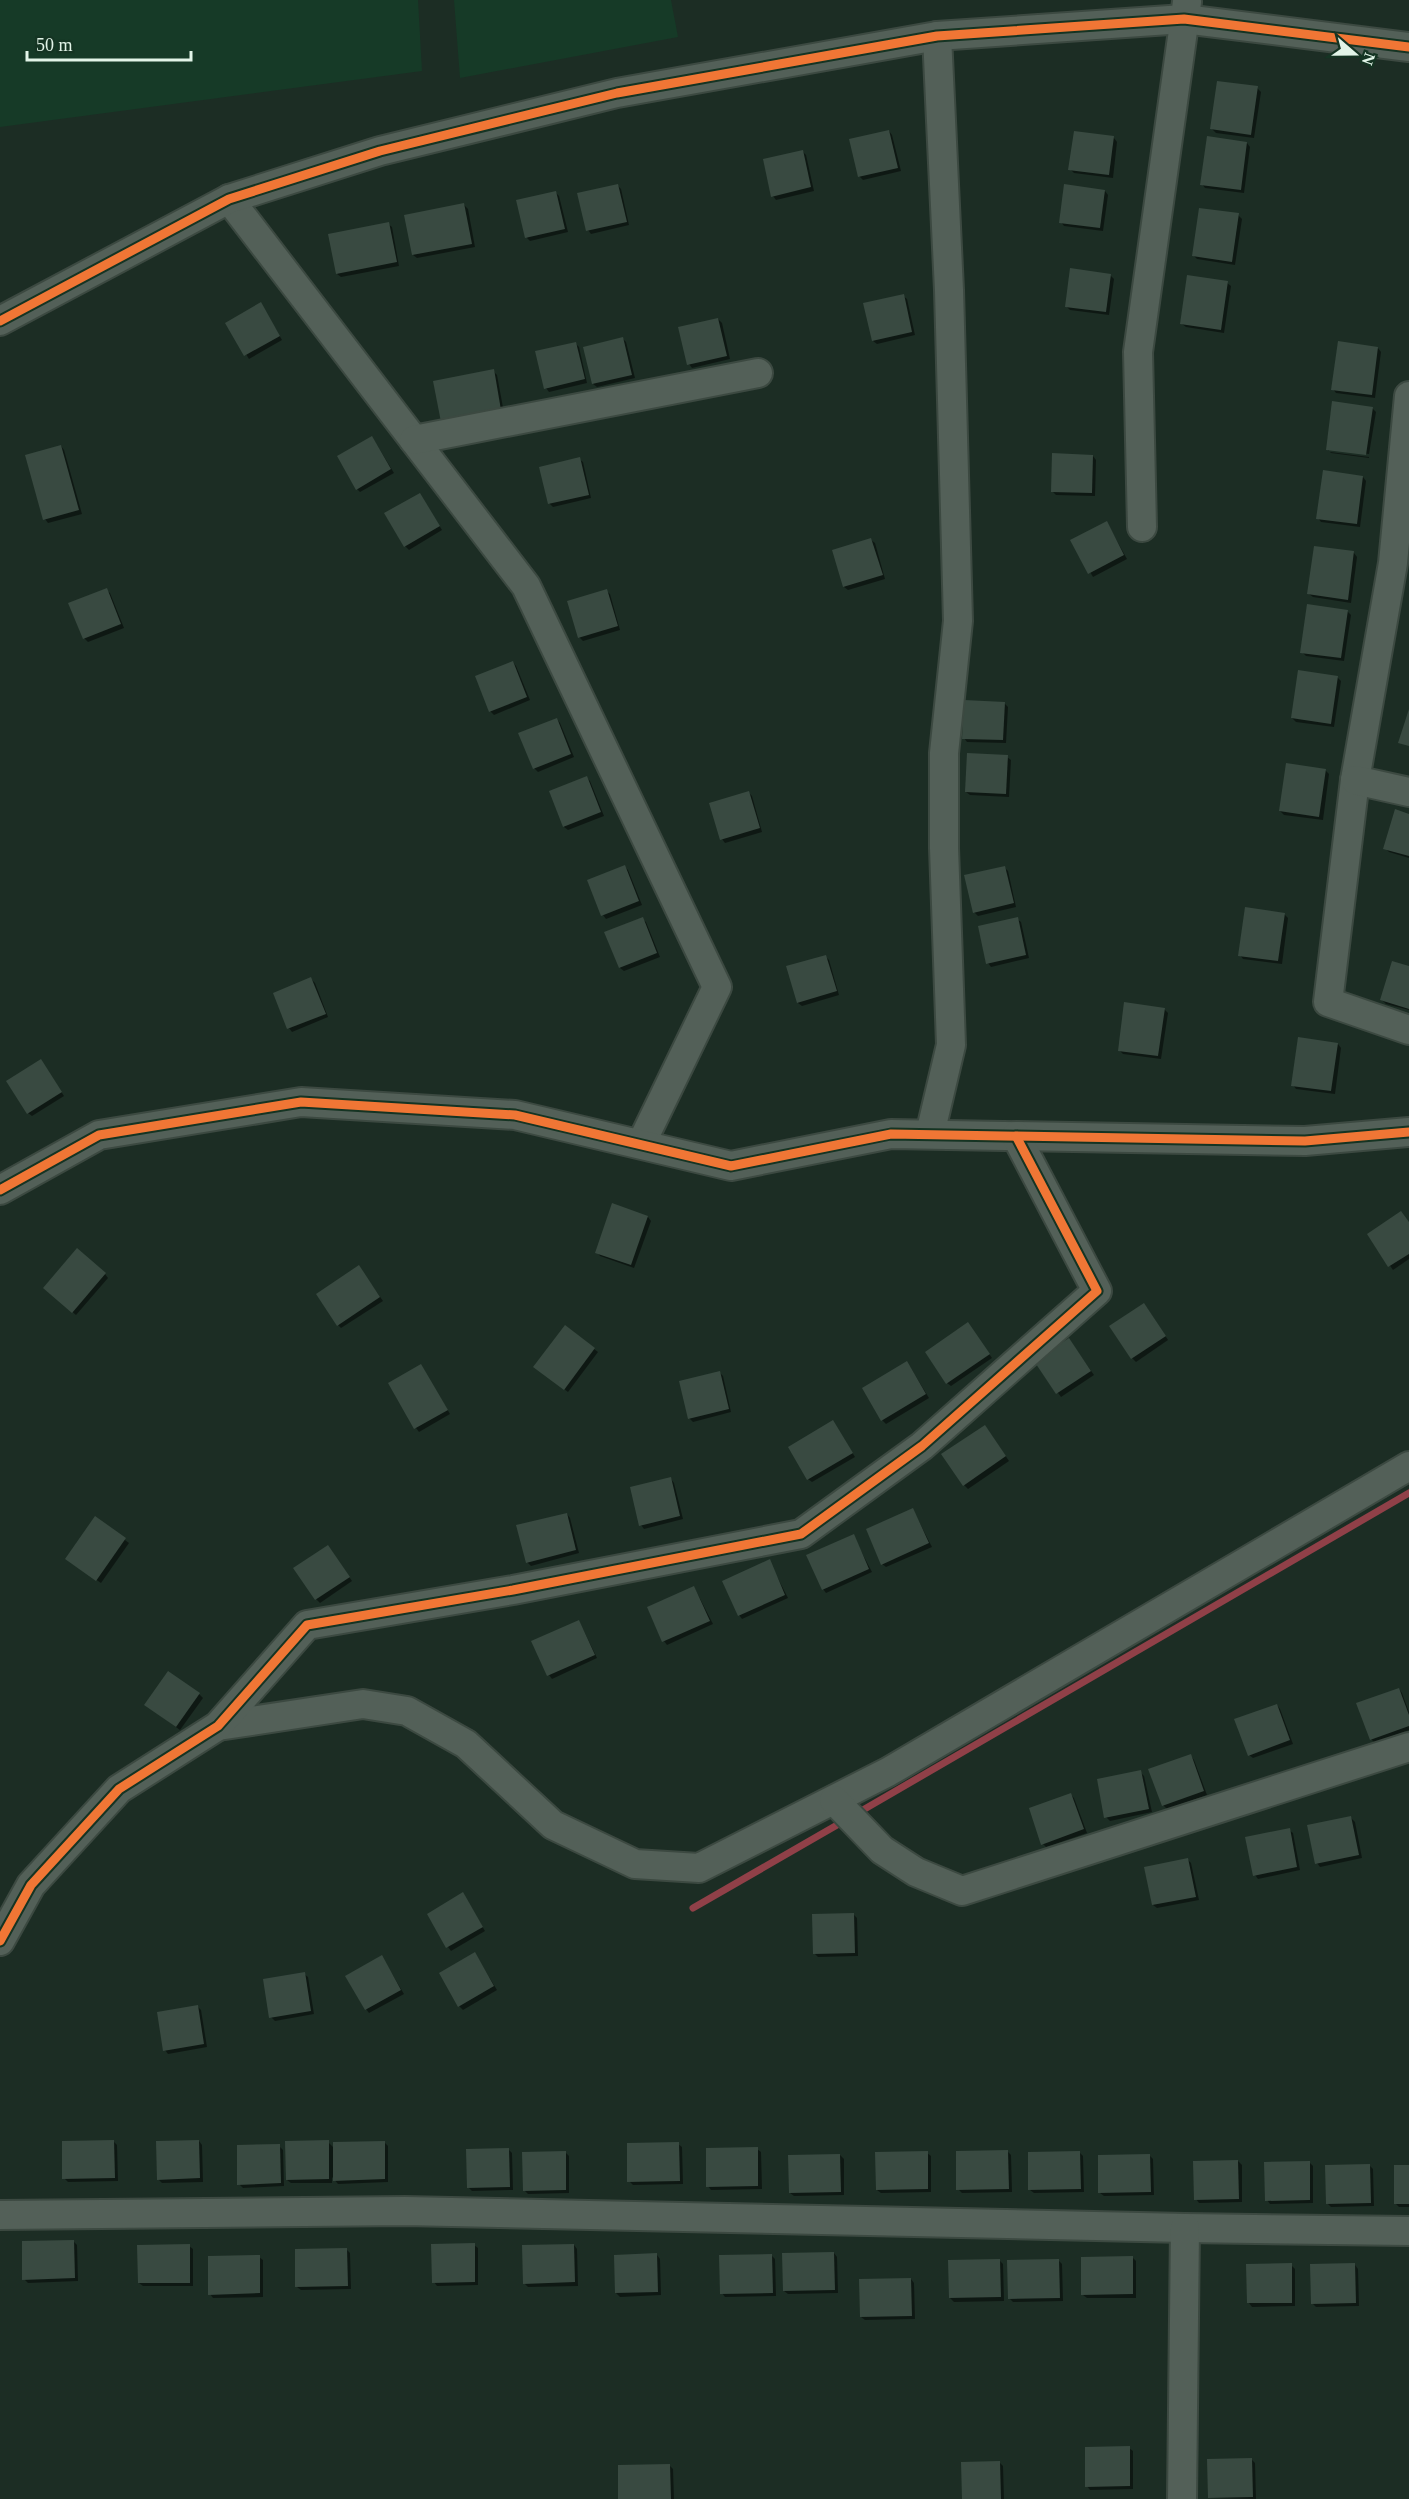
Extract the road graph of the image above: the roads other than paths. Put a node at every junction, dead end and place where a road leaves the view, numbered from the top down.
1 (1186, 10) edge
2 (937, 36) junction
3 (1409, 47) edge
4 (229, 199) junction
5 (0, 321) edge
6 (758, 373) dead end
7 (1409, 396) edge
8 (414, 440) junction
9 (1142, 527) dead end
10 (1401, 565) edge
11 (1355, 780) junction
12 (1409, 792) edge
13 (1409, 1030) edge
14 (1409, 1132) edge
15 (930, 1134) junction
16 (1016, 1136) junction
17 (641, 1144) junction
18 (0, 1190) edge
19 (1409, 1466) edge
20 (218, 1726) junction
21 (1409, 1747) edge
22 (834, 1800) junction
23 (0, 1941) edge
24 (0, 2215) edge
25 (1185, 2228) junction
26 (1409, 2231) edge
27 (1182, 2499) edge

1 - 2 street
1 - 3 street
1 - 9 street
2 - 4 street
2 - 15 street
4 - 5 street
4 - 8 street
6 - 8 street
7 - 10 street
8 - 17 street
10 - 11 street
11 - 12 street
11 - 13 street
14 - 16 street
15 - 16 street
15 - 17 street
16 - 20 street
17 - 18 street
19 - 22 street
20 - 22 street
20 - 23 street
21 - 22 street
24 - 25 street
25 - 26 street
25 - 27 street

